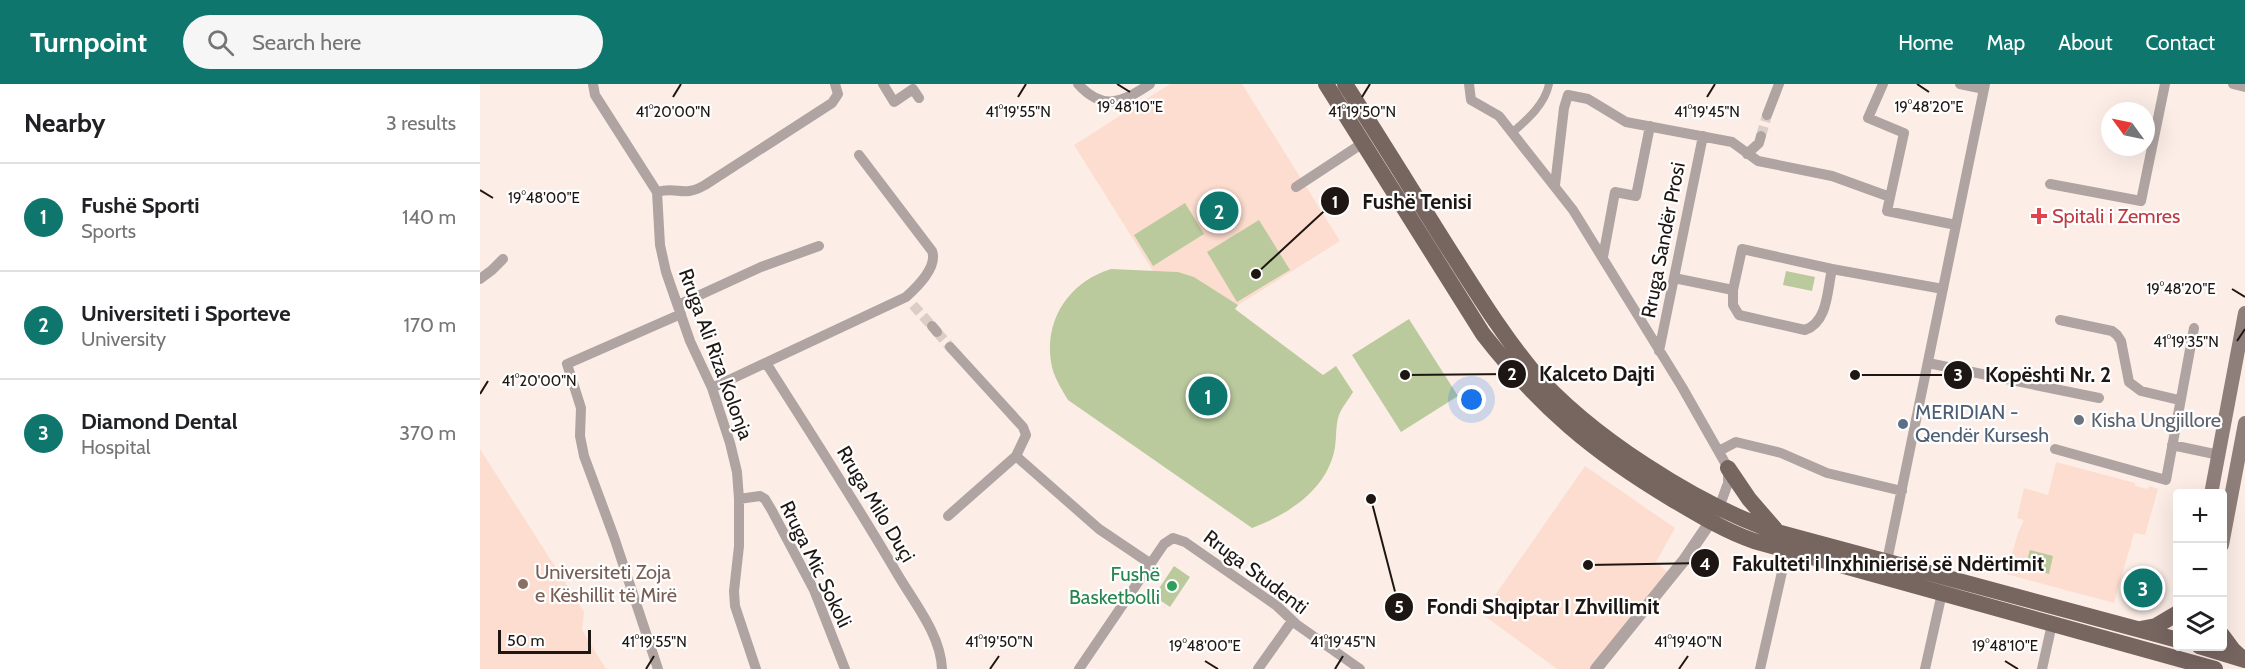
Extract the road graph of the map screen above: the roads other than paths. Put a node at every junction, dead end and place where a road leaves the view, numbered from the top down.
1 (593, 84) edge
2 (835, 84) edge
3 (883, 84) edge
4 (1078, 84) edge
5 (1150, 84) edge
6 (1326, 84) edge
7 (1345, 84) edge
8 (1469, 84) edge
9 (1549, 84) edge
10 (1779, 84) edge
11 (1882, 84) edge
12 (1960, 84) edge
13 (2164, 84) edge
14 (2233, 84) edge
15 (1985, 86) edge
16 (2245, 87) edge
17 (919, 98) dead end
18 (1767, 115) tunnel mouth
19 (1650, 126) junction
20 (1513, 132) junction
21 (1703, 136) junction
22 (1761, 136) tunnel mouth
23 (1363, 143) junction
24 (1748, 154) junction
25 (859, 155) dead end
26 (2050, 184) dead end
27 (1555, 185) junction
28 (1296, 187) dead end
29 (657, 192) junction
30 (1890, 197) junction
31 (1956, 225) junction
32 (819, 246) dead end
33 (1603, 257) junction
34 (503, 259) dead end
35 (1832, 269) junction
36 (1674, 278) junction
37 (480, 279) edge
38 (1943, 289) junction
39 (1733, 290) junction
40 (679, 310) junction
41 (2245, 313) edge
42 (2060, 320) dead end
43 (2194, 328) dead end
44 (950, 346) tunnel mouth
45 (2242, 348) edge
46 (1659, 351) junction
47 (766, 363) junction
48 (1928, 363) junction
49 (712, 388) junction
50 (2099, 398) dead end
51 (2179, 400) junction
52 (2245, 423) edge
53 (2172, 445) junction
54 (2055, 449) dead end
55 (1719, 451) junction
56 (2218, 455) junction
57 (1016, 456) junction
58 (2242, 460) edge
59 (1728, 468) junction
60 (2212, 489) edge
61 (1902, 491) junction
62 (739, 499) junction
63 (1715, 515) junction
64 (948, 516) dead end
65 (1777, 532) junction
66 (2223, 543) edge
67 (1787, 550) junction
68 (1887, 561) junction
69 (1151, 564) junction
70 (1942, 593) junction
71 (2173, 616) edge
72 (1292, 621) junction
73 (2052, 624) junction
74 (2139, 629) junction
75 (2173, 639) edge
76 (2227, 641) edge
77 (2133, 647) junction
78 (2203, 651) edge
79 (2215, 651) edge
80 (2181, 658) edge
81 (2245, 660) edge
82 (2205, 668) edge
83 (658, 669) edge
84 (756, 669) edge
85 (845, 669) edge
86 (942, 669) edge
87 (1079, 669) edge
88 (1258, 669) edge
89 (1360, 669) edge
90 (1596, 669) edge
91 (1760, 669) edge
92 (1925, 669) edge
93 (2042, 669) edge
94 (2160, 669) edge

1 - 29 street, Rruga Ali Riza Kolonja
2 - 29 street
3 - 17 street
4 - 5 street
6 - 23 main road
7 - 63 main road
8 - 20 street, Rruga Sandër Prosi
9 - 20 street
10 - 18 street
11 - 30 street
12 - 15 street
13 - 26 street
14 - 16 street
15 - 31 street
19 - 21 street
19 - 27 street
19 - 33 street, Rruga Sandër Prosi
20 - 27 street, Rruga Sandër Prosi
21 - 24 street
21 - 36 street, Rruga Sandër Prosi
22 - 24 street
23 - 28 street
23 - 63 main road
24 - 30 street
25 - 47 street
27 - 33 street, Rruga Sandër Prosi
29 - 40 street, Rruga Ali Riza Kolonja
30 - 31 street
31 - 38 street
32 - 40 street
33 - 46 street, Rruga Sandër Prosi
34 - 37 street
35 - 38 street
35 - 39 street
35 - 39 street
36 - 39 street
36 - 46 street, Rruga Sandër Prosi
38 - 48 street
40 - 49 street, Rruga Ali Riza Kolonja
40 - 83 street
41 - 45 main road
42 - 51 street
43 - 51 street
44 - 57 street
45 - 56 main road
46 - 55 street, Rruga Sandër Prosi
47 - 49 street
47 - 86 street, Rruga Milo Duçi
48 - 50 street
48 - 61 street
49 - 62 street, Rruga Ali Riza Kolonja
51 - 53 street
52 - 58 main road
53 - 54 street
53 - 56 street
55 - 59 street, Rruga Sandër Prosi
55 - 61 street
56 - 60 main road
57 - 64 street
57 - 69 street
58 - 66 main road
59 - 63 street
59 - 65 main road
61 - 68 street
62 - 84 street, Rruga Ali Riza Kolonja
62 - 85 street, Rruga Mic Sokoli
63 - 65 main road
63 - 67 main road
63 - 90 street
65 - 68 main road
67 - 70 main road
67 - 91 street
68 - 74 main road
69 - 72 street, Rruga Studenti
69 - 87 street, Rruga Studenti
70 - 73 main road
70 - 92 street
71 - 74 main road
72 - 88 street
72 - 89 street, Rruga Studenti
73 - 77 main road
73 - 93 street
74 - 75 main road
76 - 81 main road
77 - 80 main road
77 - 94 main road
78 - 82 main road
79 - 81 main road
80 - 82 main road

